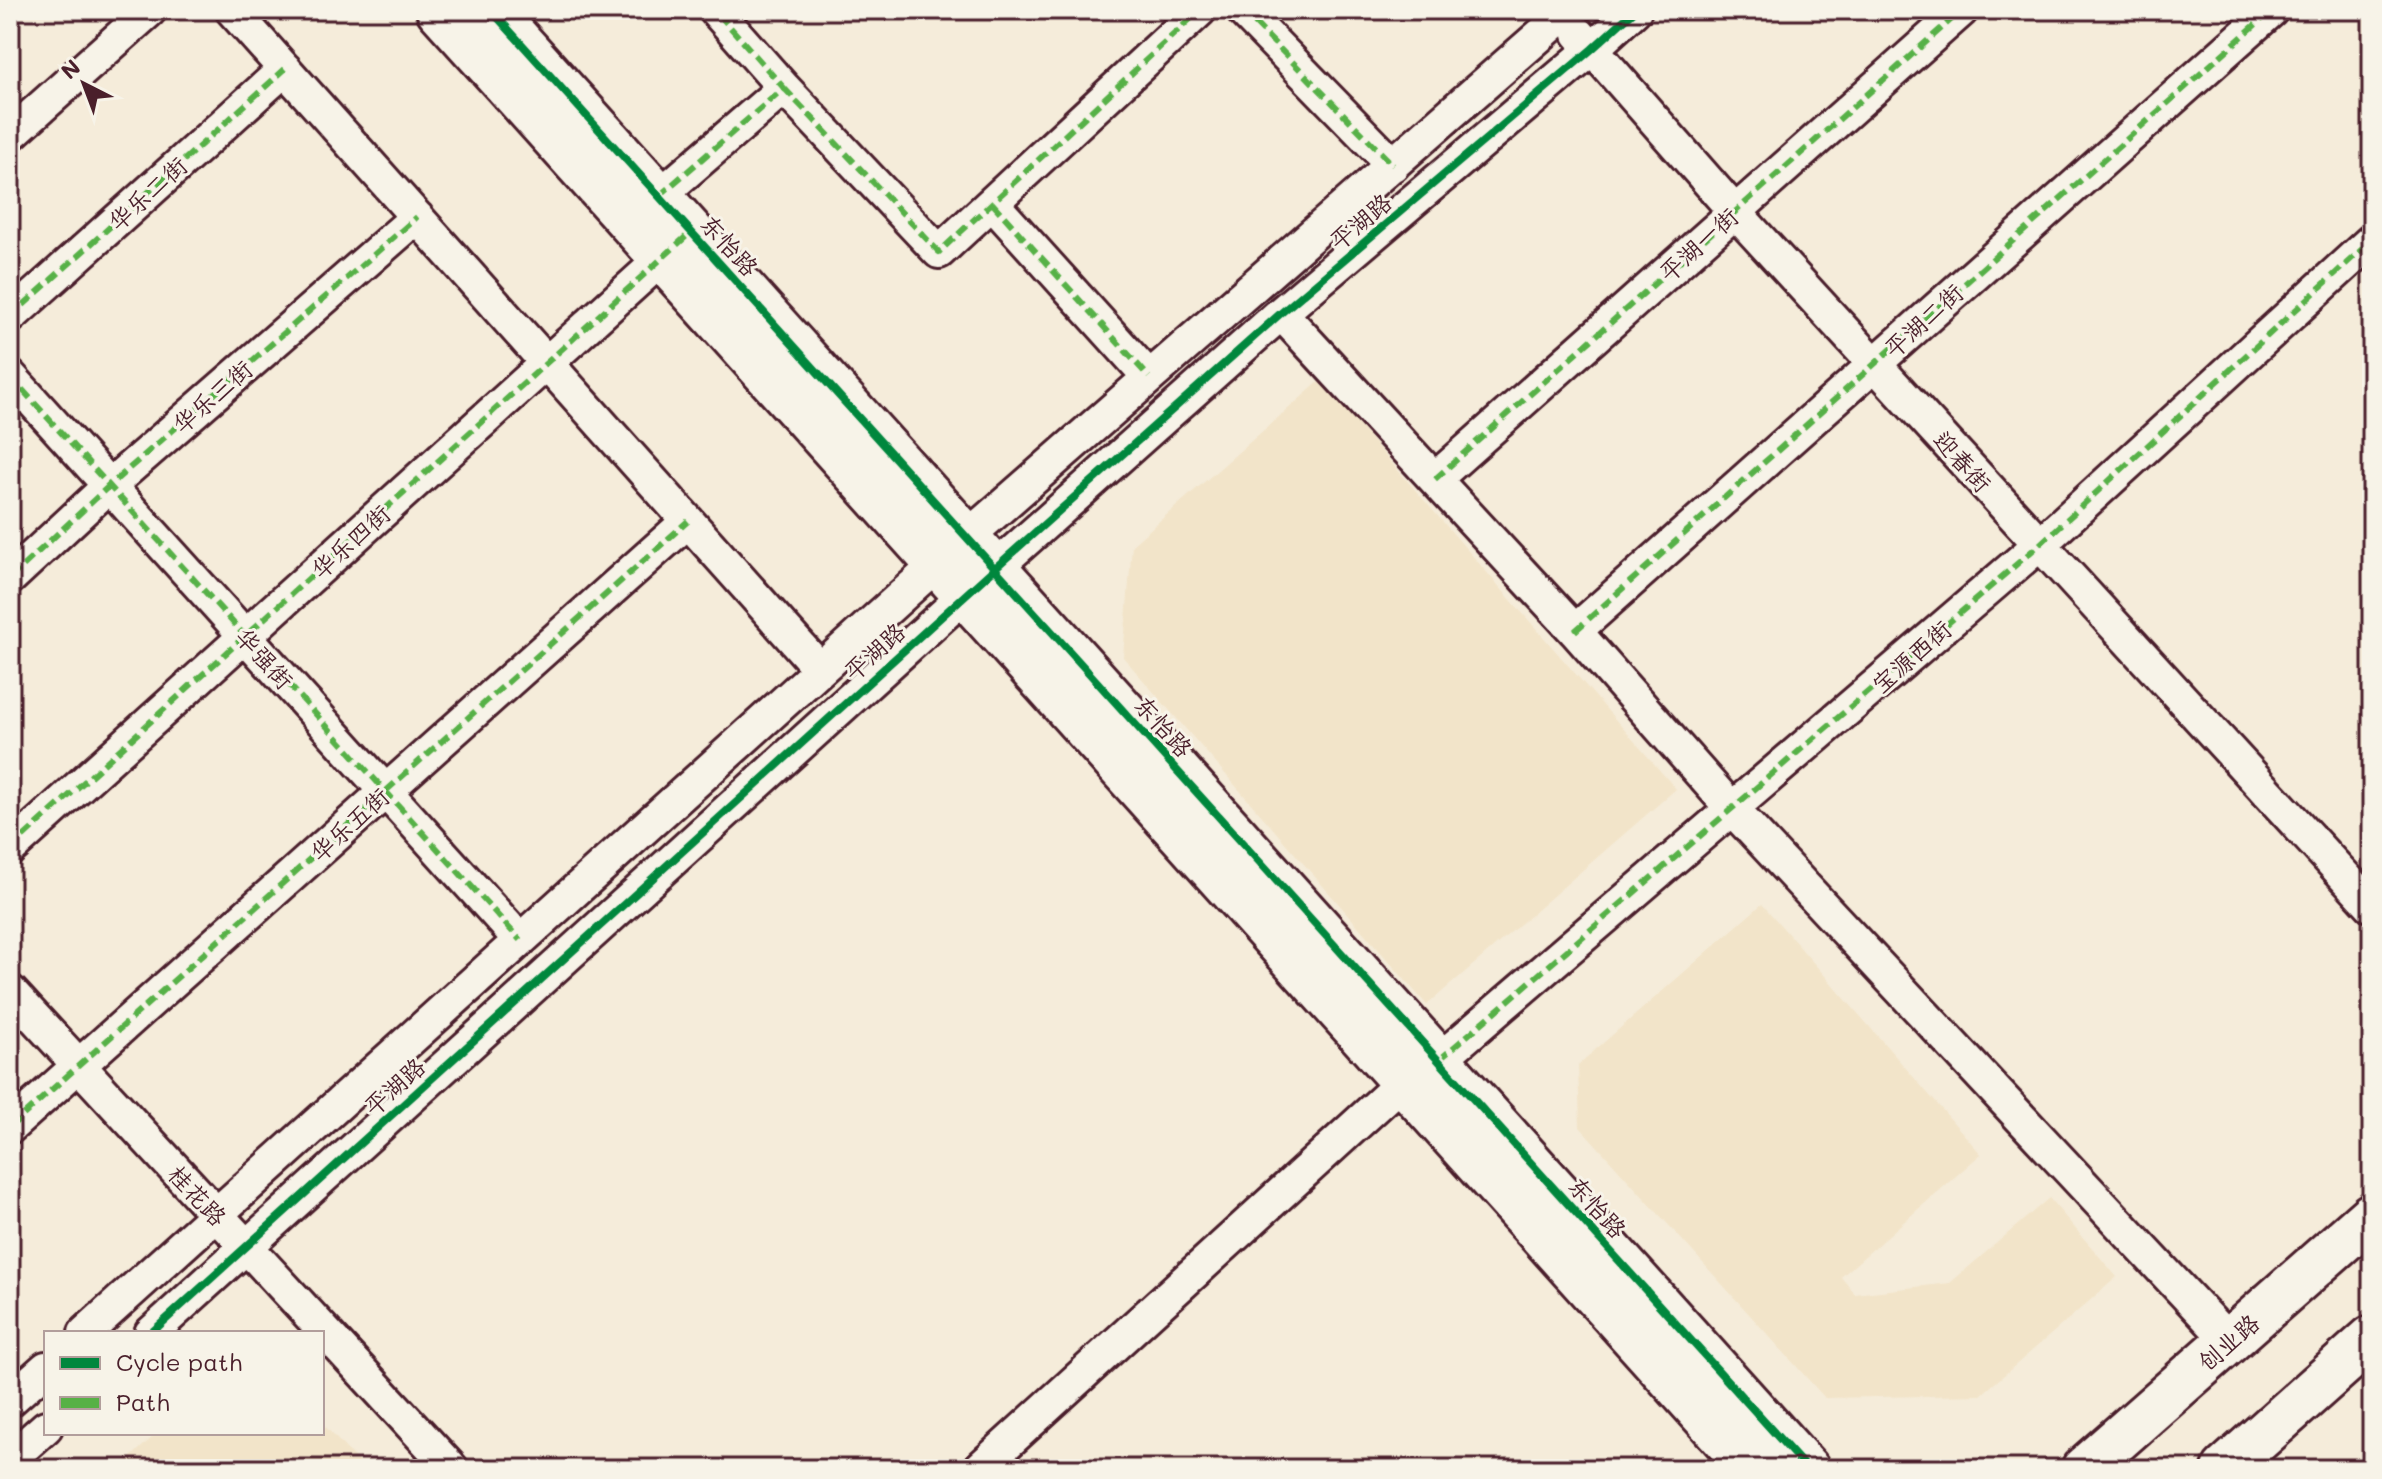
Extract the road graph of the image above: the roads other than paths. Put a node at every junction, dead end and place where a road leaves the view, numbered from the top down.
1 (150, 10) edge
2 (232, 10) edge
3 (439, 10) edge
4 (491, 10) edge
5 (715, 10) edge
6 (1200, 10) edge
7 (1242, 10) edge
8 (1635, 10) edge
9 (1962, 10) edge
10 (2272, 10) edge
11 (1564, 12) edge
12 (1592, 49) junction
13 (285, 69) junction
14 (784, 88) junction
15 (10, 135) edge
16 (1393, 165) junction
17 (659, 196) junction
18 (992, 203) junction
19 (1735, 212) junction
20 (417, 217) junction
21 (2372, 240) edge
22 (676, 245) junction
23 (1281, 313) junction
24 (10, 317) edge
25 (547, 363) junction
26 (1875, 363) junction
27 (10, 376) edge
28 (1149, 377) junction
29 (1435, 479) junction
30 (109, 486) junction
31 (688, 521) junction
32 (2039, 545) junction
33 (967, 565) junction
34 (10, 578) edge
35 (1575, 631) junction
36 (246, 636) junction
37 (820, 669) junction
38 (386, 791) junction
39 (1733, 810) junction
40 (10, 849) edge
41 (2372, 906) edge
42 (520, 940) junction
43 (10, 991) edge
44 (78, 1067) junction
45 (1422, 1070) junction
46 (10, 1127) edge
47 (215, 1215) junction
48 (2372, 1215) edge
49 (247, 1247) junction
50 (87, 1331) edge
51 (153, 1331) edge
52 (2372, 1338) edge
53 (2229, 1341) junction
54 (44, 1370) edge
55 (10, 1400) edge
56 (44, 1429) edge
57 (10, 1459) edge
58 (452, 1469) edge
59 (979, 1469) edge
60 (1752, 1469) edge
61 (1807, 1469) edge
62 (2084, 1469) edge
63 (2225, 1469) edge

1 - 15 street
2 - 13 street
3 - 22 street, 东怡路
4 - 17 street, 东怡路
5 - 14 street
6 - 18 street
7 - 16 street
8 - 12 street, 平湖路
9 - 19 street, 平湖一街
10 - 26 street, 平湖二街
11 - 12 street, 迎春街
11 - 16 street, 平湖路
12 - 19 street, 迎春街
12 - 23 street, 平湖路
13 - 20 street
13 - 24 street, 华乐二街
14 - 17 street
14 - 18 street
16 - 28 street, 平湖路
17 - 22 street, 东怡路
18 - 28 street
19 - 26 street, 迎春街
19 - 29 street, 平湖一街
20 - 25 street
20 - 30 street, 华乐三街
21 - 32 street, 宝源西街
22 - 25 street, 华乐四街
22 - 33 street, 东怡路
23 - 29 street
23 - 33 street, 平湖路
25 - 31 street
25 - 36 street, 华乐四街
26 - 32 street, 迎春街
26 - 35 street, 平湖二街
27 - 30 street, 华强街
28 - 33 street, 平湖路
29 - 35 street
30 - 34 street, 华乐三街
30 - 36 street, 华强街
31 - 37 street
31 - 38 street, 华乐五街
32 - 39 street, 宝源西街
32 - 41 street, 迎春街
33 - 37 street, 平湖路
33 - 45 street, 东怡路
33 - 49 street, 平湖路
35 - 39 street
36 - 38 street, 华强街
36 - 40 street, 华乐四街
37 - 42 street, 平湖路
38 - 42 street, 华强街
38 - 44 street, 华乐五街
39 - 45 street, 宝源西街
39 - 53 street
42 - 47 street, 平湖路
43 - 44 street, 桂花路
44 - 46 street, 华乐五街
44 - 47 street, 桂花路
45 - 59 street, 宝源西街
45 - 60 street, 东怡路
45 - 61 street, 东怡路
47 - 49 street, 桂花路
47 - 50 street, 平湖路
48 - 53 street, 创业路
49 - 51 street, 平湖路
49 - 58 street, 桂花路
52 - 63 street
53 - 62 street, 创业路
54 - 55 street
56 - 57 street

